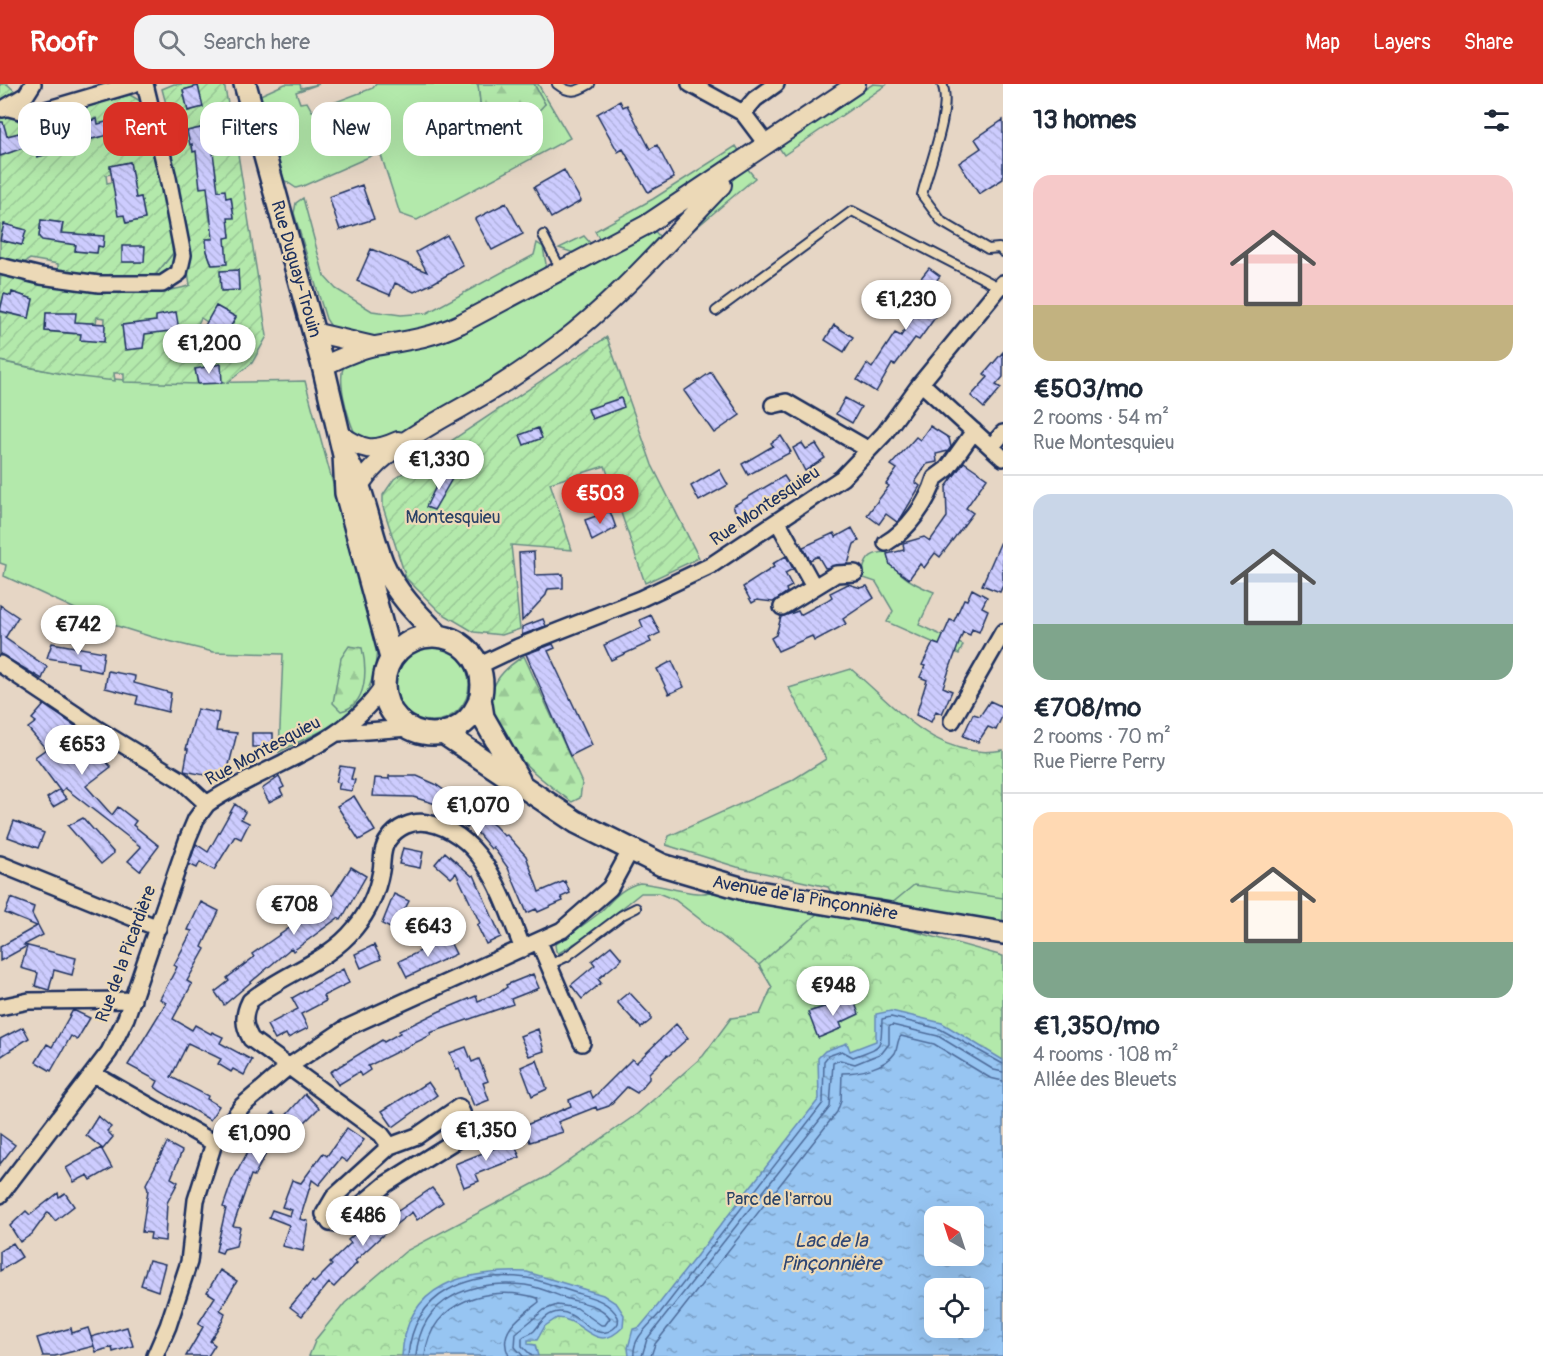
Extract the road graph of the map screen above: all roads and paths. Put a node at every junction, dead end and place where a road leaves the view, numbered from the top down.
1 (33, 84) edge
2 (134, 84) edge
3 (145, 84) edge
4 (245, 84) edge
5 (557, 84) edge
6 (590, 84) edge
7 (690, 84) edge
8 (776, 84) edge
9 (856, 84) edge
10 (942, 84) edge
11 (4, 109) edge
12 (743, 113) junction
13 (767, 145) junction
14 (748, 158) junction
15 (649, 223) junction
16 (543, 235) dead end
17 (666, 244) junction
18 (1002, 248) edge
19 (0, 266) edge
20 (561, 270) junction
21 (1001, 285) edge
22 (716, 311) dead end
23 (313, 332) junction
24 (373, 346) junction
25 (323, 366) junction
26 (921, 383) junction
27 (773, 405) dead end
28 (424, 430) junction
29 (974, 431) junction
30 (339, 434) junction
31 (1003, 434) edge
32 (991, 447) junction
33 (869, 450) junction
34 (344, 454) junction
35 (1003, 458) edge
36 (360, 484) junction
37 (778, 522) junction
38 (886, 543) dead end
39 (855, 573) dead end
40 (814, 587) junction
41 (782, 607) dead end
42 (1003, 632) edge
43 (439, 636) junction
44 (391, 658) junction
45 (0, 664) edge
46 (478, 666) junction
47 (383, 686) junction
48 (480, 698) junction
49 (952, 721) dead end
50 (409, 728) junction
51 (339, 733) junction
52 (443, 733) junction
53 (522, 785) junction
54 (207, 804) junction
55 (630, 851) junction
56 (0, 864) edge
57 (636, 908) dead end
58 (158, 928) junction
59 (1003, 933) edge
60 (539, 942) junction
61 (523, 949) junction
62 (549, 964) junction
63 (133, 1000) junction
64 (0, 1007) edge
65 (582, 1043) dead end
66 (288, 1067) junction
67 (94, 1074) junction
68 (214, 1143) junction
69 (394, 1145) junction
70 (412, 1167) junction
71 (0, 1195) edge
72 (155, 1356) edge

1 - 11 street
2 - 11 street
3 - 19 street
4 - 23 main road, Rue Duguay-Trouin
5 - 6 lane
7 - 12 street
8 - 12 street
9 - 13 street
10 - 18 lane
12 - 13 street
13 - 14 street
14 - 15 street
14 - 17 street
15 - 17 street
15 - 20 street
16 - 20 lane
17 - 28 street
20 - 24 street
21 - 22 lane
21 - 26 street, Rue Montesquieu
23 - 24 street
23 - 25 main road, Rue Duguay-Trouin
24 - 25 street
25 - 30 main road, Rue Duguay-Trouin
26 - 29 street
26 - 33 street, Rue Montesquieu
27 - 33 street
28 - 30 street
28 - 36 street
29 - 32 street
29 - 38 street
30 - 34 main road, Rue Duguay-Trouin
31 - 32 street
32 - 35 street
33 - 37 street, Rue Montesquieu
34 - 36 main road, Rue Duguay-Trouin
34 - 44 main road, Rue Duguay-Trouin
36 - 43 main road, Rue Duguay-Trouin
37 - 40 street
37 - 46 street, Rue Montesquieu
39 - 40 street
40 - 41 street
42 - 49 street
43 - 44 main road
43 - 46 main road
44 - 47 main road
45 - 54 street
46 - 48 main road
47 - 50 main road
47 - 51 street, Rue Montesquieu
48 - 52 main road
48 - 53 main road, Avenue de la Pinçonnière
50 - 51 street, Rue Montesquieu
50 - 52 main road
51 - 54 street, Rue Montesquieu
52 - 53 main road, Avenue de la Pinçonnière
53 - 55 main road, Avenue de la Pinçonnière
54 - 58 street, Rue de la Picardière
55 - 59 main road, Avenue de la Pinçonnière
55 - 60 street
56 - 58 street
57 - 62 lane
58 - 63 street, Rue de la Picardière
60 - 61 street
60 - 62 street
61 - 66 street
61 - 66 street
62 - 65 street
63 - 64 street
63 - 67 street, Rue de la Picardière
66 - 68 street
66 - 69 street
67 - 68 street
67 - 71 street, Rue de la Picardière
68 - 72 street
69 - 70 street
69 - 70 street
69 - 70 street

